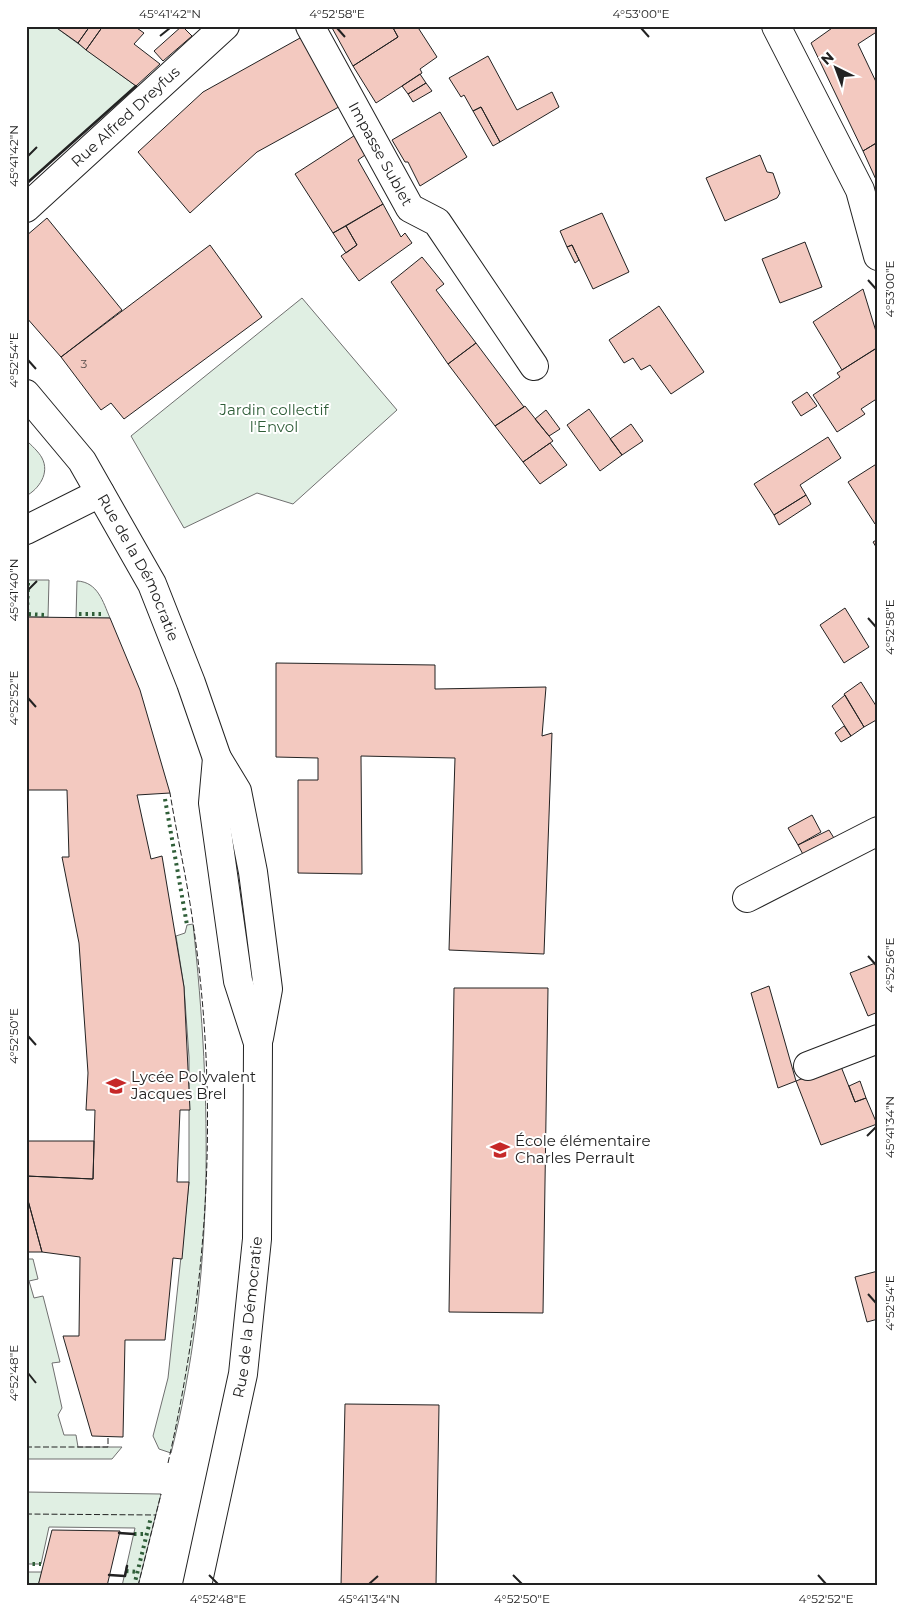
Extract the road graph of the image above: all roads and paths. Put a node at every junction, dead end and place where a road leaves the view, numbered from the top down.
1 (225, 26) edge
2 (310, 26) edge
3 (776, 26) edge
4 (26, 208) edge
5 (878, 256) edge
6 (534, 366) dead end
7 (26, 394) edge
8 (100, 493) junction
9 (26, 530) edge
10 (878, 831) edge
11 (746, 898) dead end
12 (878, 1039) edge
13 (808, 1066) dead end
14 (197, 1586) edge

1 - 4 street, Rue Alfred Dreyfus
2 - 6 street, Impasse Sublet
3 - 5 street
7 - 8 street, Rue de la Démocratie
8 - 9 street
8 - 14 street, Rue de la Démocratie
10 - 11 street
12 - 13 street

